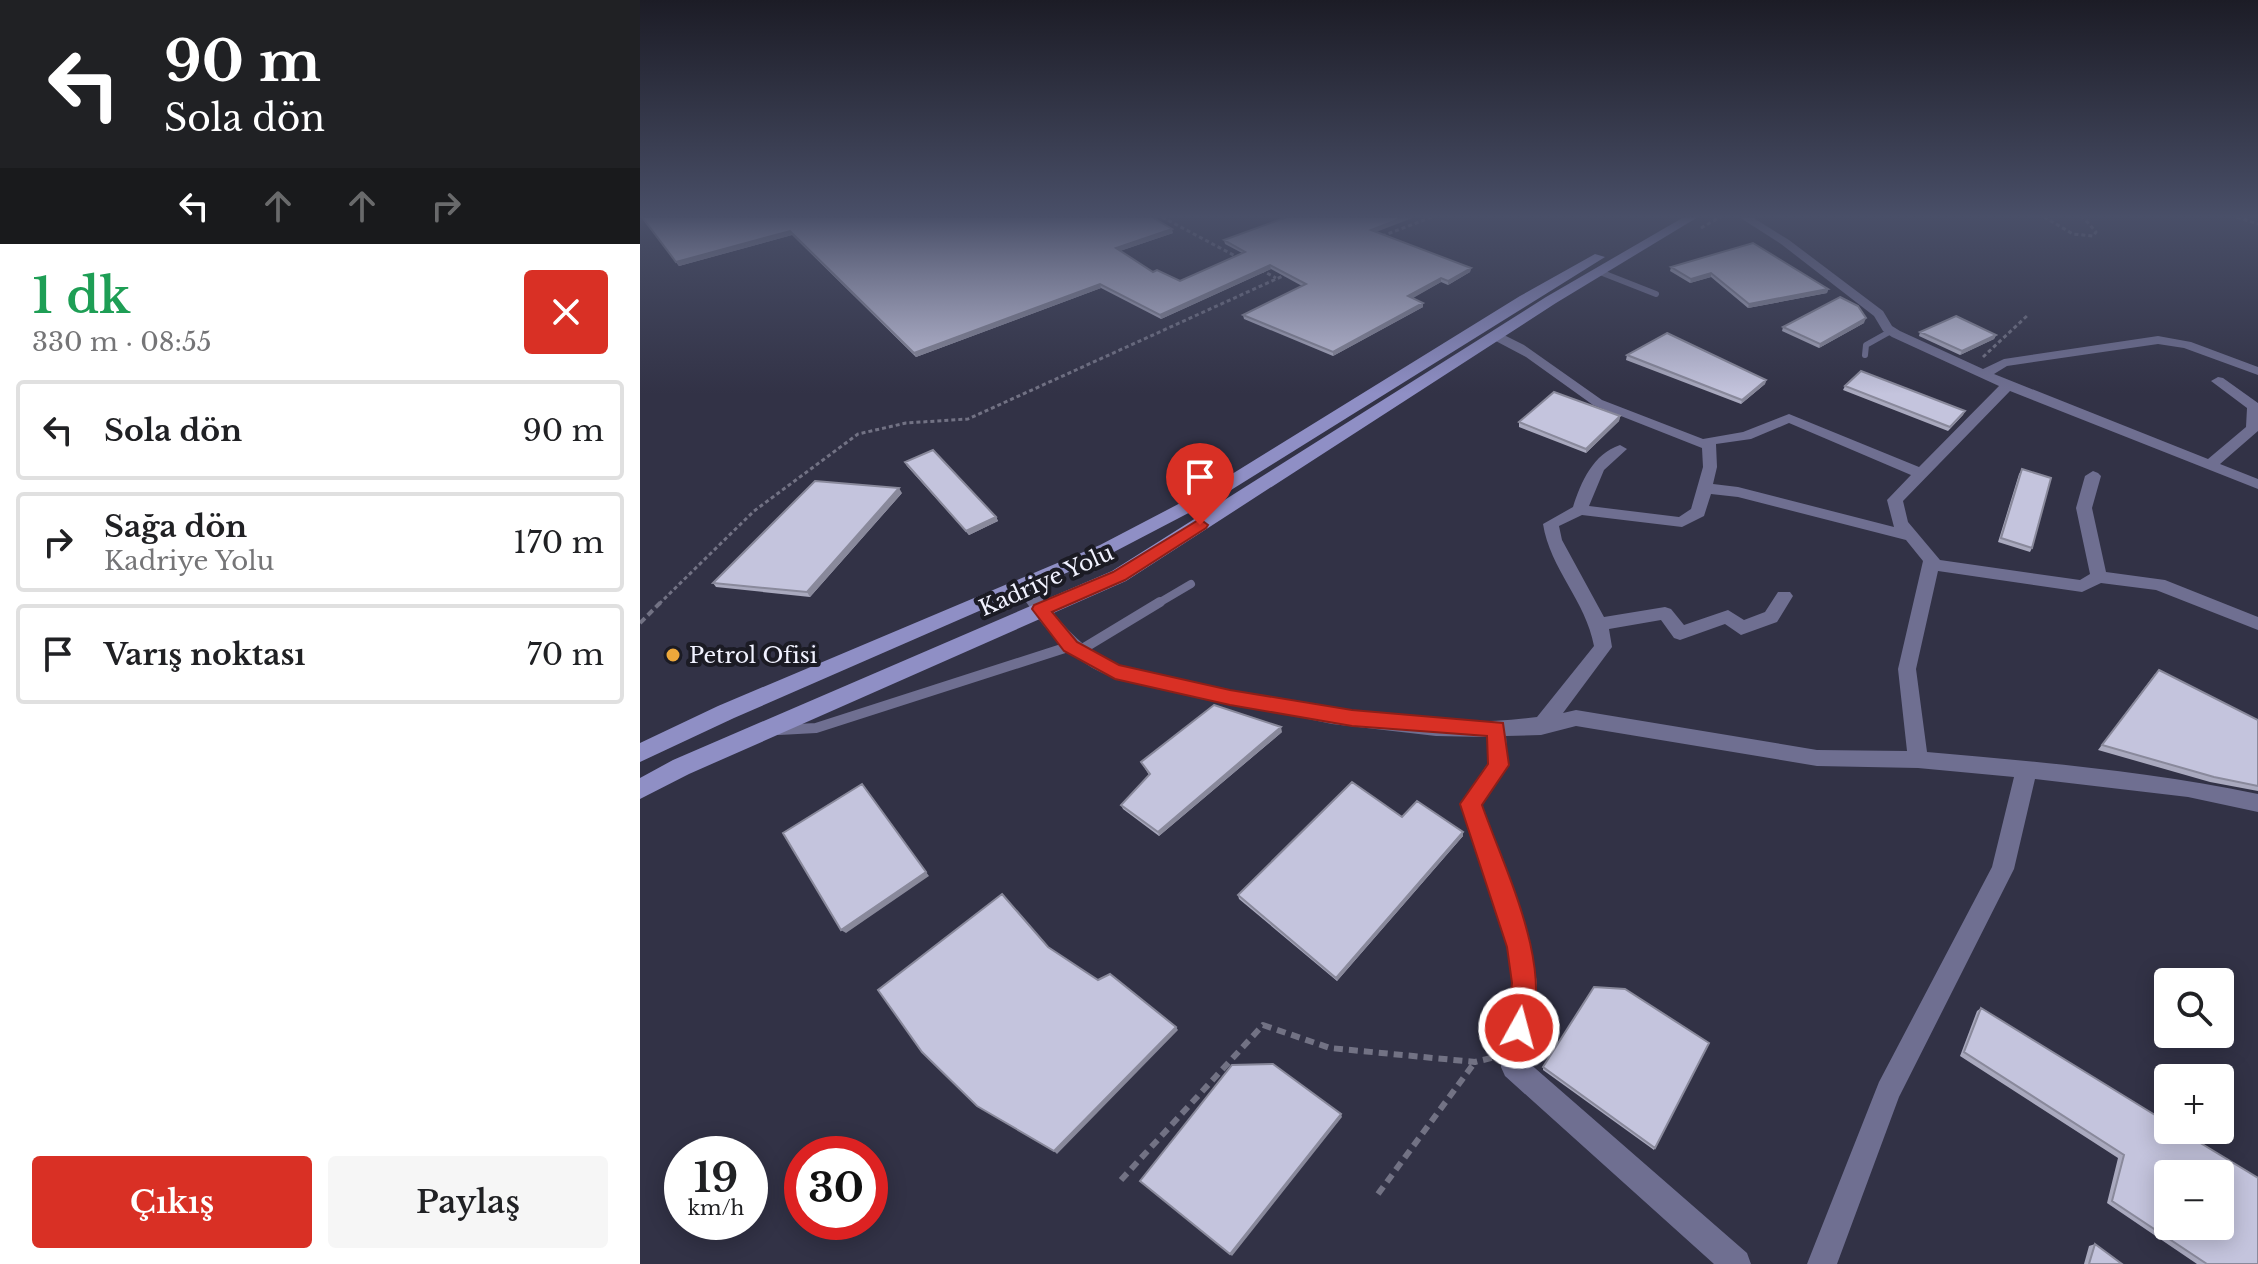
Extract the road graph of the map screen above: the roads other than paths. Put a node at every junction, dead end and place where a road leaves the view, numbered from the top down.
1 (1565, 276) edge
2 (1594, 276) edge
3 (1610, 276) edge
4 (1829, 276) edge
5 (1656, 294) dead end
6 (1891, 331) junction
7 (1496, 336) junction
8 (1865, 355) dead end
9 (1978, 370) junction
10 (2258, 371) edge
11 (2218, 381) dead end
12 (2008, 385) junction
13 (2256, 407) edge
14 (1709, 446) junction
15 (1620, 449) dead end
16 (2211, 464) junction
17 (1920, 473) junction
18 (2093, 476) dead end
19 (2258, 484) edge
20 (1703, 488) junction
21 (1580, 510) junction
22 (1910, 536) junction
23 (1931, 564) junction
24 (2099, 577) junction
25 (1191, 584) dead end
26 (1024, 585) junction
27 (1784, 596) dead end
28 (1041, 609) junction
29 (1602, 624) junction
30 (2258, 624) edge
31 (1075, 649) junction
32 (1541, 727) junction
33 (1496, 728) junction
34 (763, 731) junction
35 (640, 753) edge
36 (1918, 760) junction
37 (2026, 771) junction
38 (640, 789) edge
39 (2258, 803) edge
40 (1736, 1264) edge
41 (1822, 1264) edge

1 - 26 main road, Kadriye Yolu
2 - 7 main road, Kadriye Yolu
3 - 5 lane
4 - 6 street
6 - 8 lane
6 - 9 street
7 - 14 street
7 - 28 main road, Kadriye Yolu
9 - 10 street
9 - 12 street
11 - 13 street
12 - 16 street
12 - 17 street
13 - 16 street
14 - 17 street
14 - 20 street
15 - 21 street
16 - 19 street
17 - 22 street
18 - 24 street
20 - 21 street
20 - 22 street
21 - 29 street
22 - 23 street
23 - 24 street
23 - 36 street
24 - 30 street
25 - 31 lane
26 - 28 street
26 - 35 main road, Kadriye Yolu
27 - 29 street
28 - 31 street
28 - 34 main road, Kadriye Yolu
29 - 32 street
31 - 33 street
31 - 34 lane
32 - 33 street
32 - 36 street
33 - 40 street
34 - 38 main road, Kadriye Yolu
36 - 37 street
37 - 39 street
37 - 41 street

